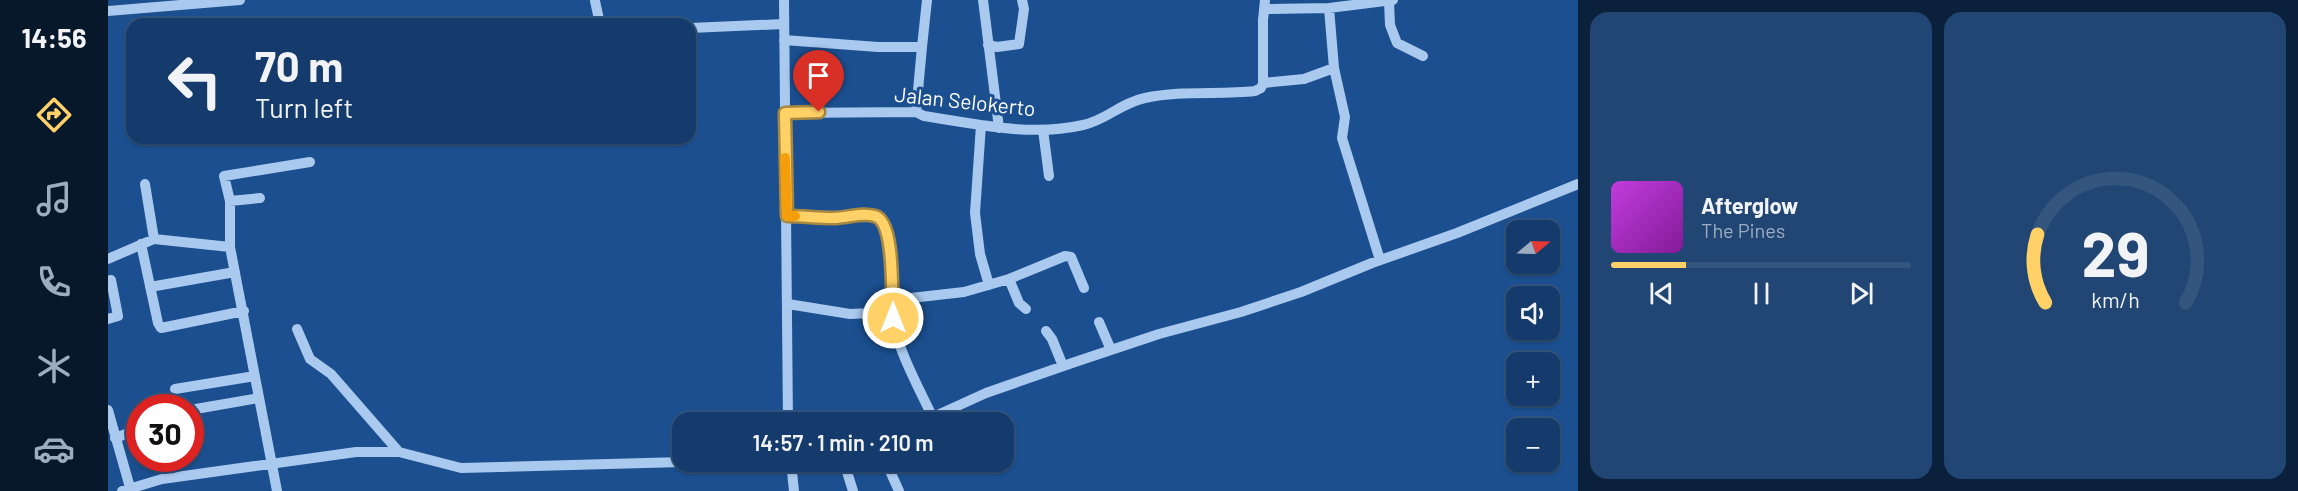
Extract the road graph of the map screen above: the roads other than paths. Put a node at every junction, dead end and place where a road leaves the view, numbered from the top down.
1 (240, 0) edge
2 (595, 0) edge
3 (784, 0) edge
4 (927, 0) edge
5 (983, 0) edge
6 (1022, 0) edge
7 (1391, 0) edge
8 (1264, 4) edge
9 (1329, 8) junction
10 (108, 11) edge
11 (599, 18) edge
12 (784, 24) junction
13 (696, 28) edge
14 (784, 40) junction
15 (988, 45) junction
16 (922, 47) junction
17 (1423, 56) dead end
18 (1334, 68) junction
19 (1263, 83) junction
20 (916, 112) junction
21 (785, 113) junction
22 (981, 125) junction
23 (999, 128) junction
24 (1043, 130) junction
25 (310, 162) dead end
26 (1049, 176) dead end
27 (145, 184) dead end
28 (1578, 184) edge
29 (260, 198) dead end
30 (231, 201) junction
31 (787, 216) junction
32 (154, 238) junction
33 (141, 243) junction
34 (230, 247) junction
35 (108, 259) edge
36 (1380, 260) junction
37 (235, 272) junction
38 (1009, 279) junction
39 (111, 280) dead end
40 (988, 285) junction
41 (150, 288) junction
42 (1084, 288) dead end
43 (893, 300) junction
44 (788, 304) junction
45 (1026, 309) dead end
46 (244, 311) junction
47 (892, 312) junction
48 (108, 319) edge
49 (1099, 322) dead end
50 (297, 328) dead end
51 (1046, 331) dead end
52 (1110, 350) junction
53 (1063, 366) junction
54 (255, 375) junction
55 (175, 389) dead end
56 (259, 398) junction
57 (204, 408) edge
58 (108, 410) edge
59 (788, 412) edge
60 (930, 412) edge
61 (941, 412) edge
62 (126, 434) edge
63 (115, 438) junction
64 (399, 452) junction
65 (672, 462) edge
66 (273, 465) junction
67 (792, 472) edge
68 (847, 472) edge
69 (890, 472) edge
70 (128, 490) edge
71 (277, 491) edge
72 (794, 491) edge
73 (853, 491) edge
74 (899, 491) edge

1 - 10 street
2 - 11 street
3 - 12 street
4 - 16 street
5 - 15 street
6 - 15 street
7 - 9 street
7 - 17 street
8 - 9 street
8 - 19 street
9 - 18 street
12 - 13 street
12 - 14 street
14 - 16 street
14 - 21 street
15 - 23 street
16 - 20 street
18 - 19 street, Jalan Selokerto
18 - 36 street
19 - 24 street, Jalan Selokerto
20 - 21 street, Jalan Selokerto
20 - 22 street, Jalan Selokerto
21 - 31 street
22 - 23 street, Jalan Selokerto
22 - 40 street
23 - 24 street, Jalan Selokerto
24 - 26 street
25 - 30 street
27 - 32 street
28 - 36 street
29 - 30 street
30 - 34 street
31 - 43 street
31 - 44 street
32 - 33 street
32 - 34 street
33 - 35 street
33 - 41 street
34 - 37 street
36 - 52 street
37 - 41 street
37 - 46 street
38 - 40 street
38 - 42 street
38 - 45 street
39 - 48 street
40 - 43 street
41 - 46 street
43 - 47 street
44 - 47 street
44 - 59 street
46 - 54 street
47 - 60 street
49 - 52 street
50 - 64 street
51 - 53 street
52 - 53 street
53 - 61 street
54 - 55 street
54 - 56 street
56 - 57 street
56 - 66 street
58 - 63 street
62 - 63 street
63 - 70 street
64 - 65 street
64 - 66 street
66 - 70 street
66 - 71 street
67 - 72 street
68 - 73 street
69 - 74 street

